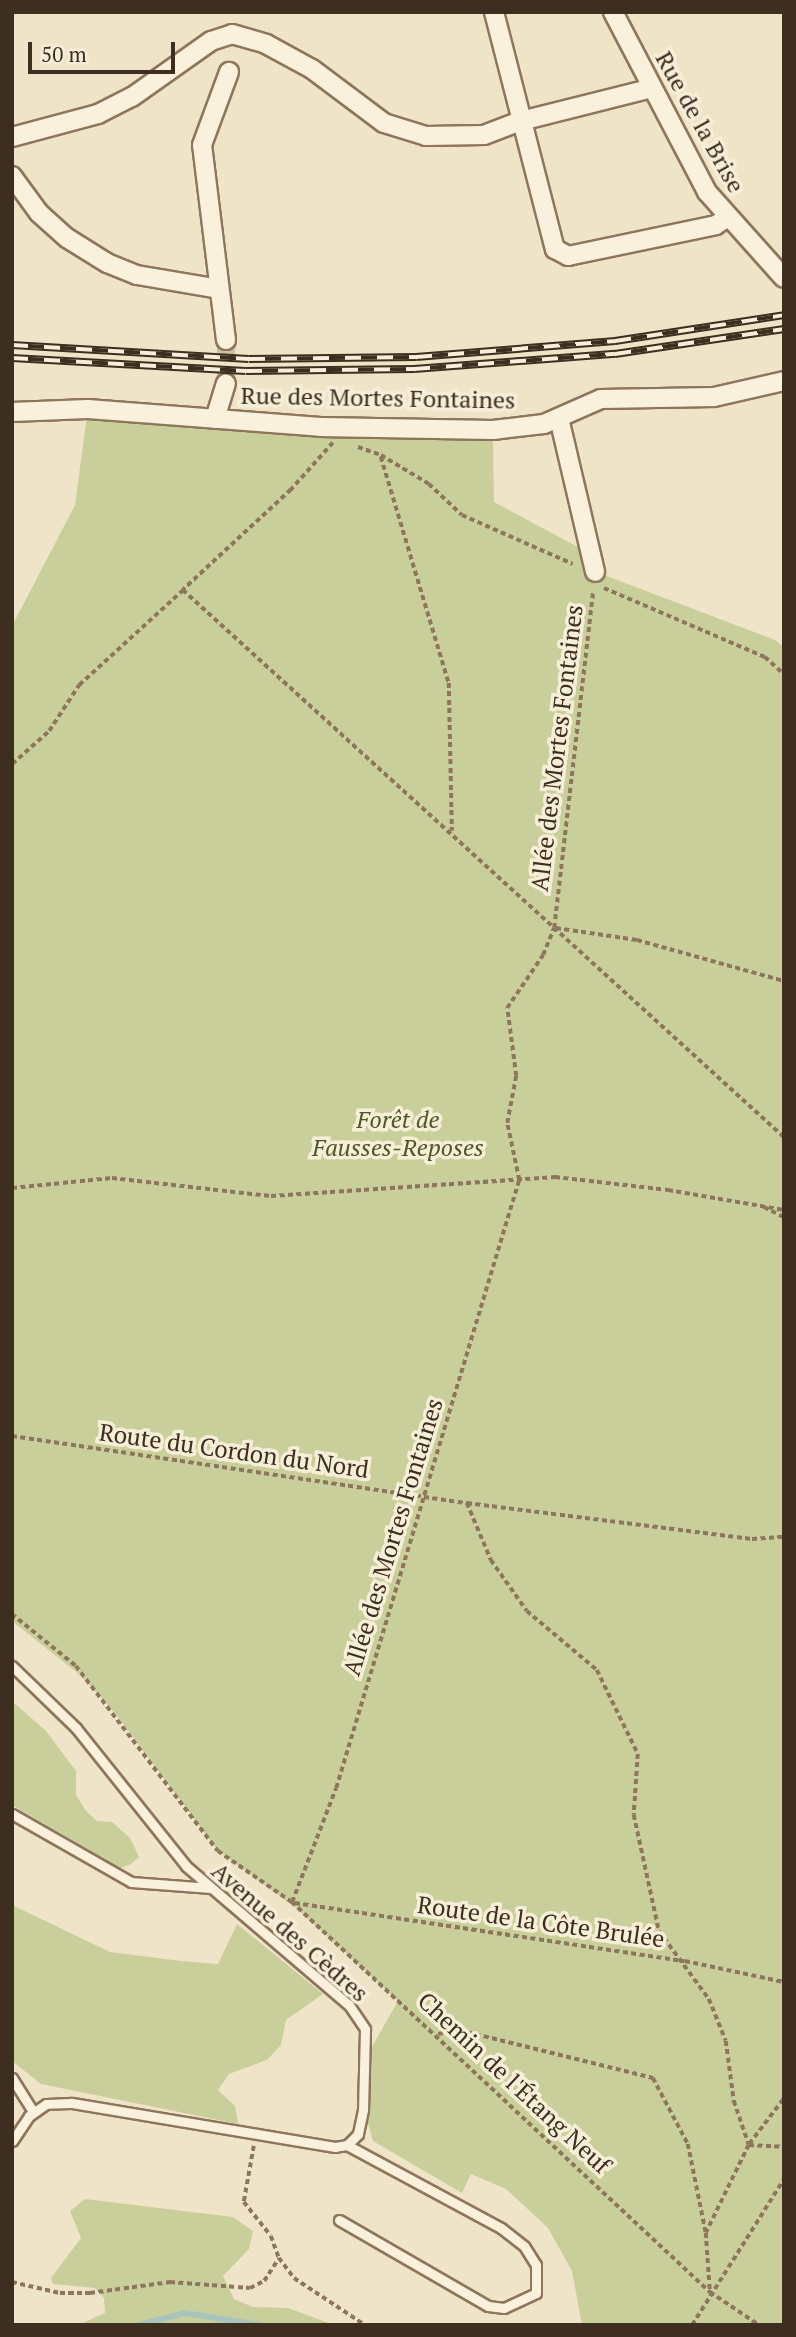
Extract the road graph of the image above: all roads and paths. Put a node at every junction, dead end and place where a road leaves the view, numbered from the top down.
1 (494, 12) edge
2 (613, 12) edge
3 (229, 72) dead end
4 (652, 88) junction
5 (521, 121) junction
6 (12, 137) edge
7 (12, 176) edge
8 (726, 218) junction
9 (784, 278) edge
10 (219, 289) junction
11 (226, 340) tunnel mouth
12 (784, 381) edge
13 (226, 384) tunnel mouth
14 (12, 412) edge
15 (559, 418) junction
16 (215, 419) junction
17 (320, 427) junction
18 (332, 449) junction
19 (381, 455) junction
20 (589, 574) junction
21 (183, 590) junction
22 (784, 674) edge
23 (12, 764) edge
24 (453, 833) junction
25 (554, 928) junction
26 (784, 981) edge
27 (784, 1137) edge
28 (519, 1180) junction
29 (12, 1188) edge
30 (760, 1205) junction
31 (784, 1210) edge
32 (784, 1217) edge
33 (12, 1436) edge
34 (424, 1496) junction
35 (467, 1503) junction
36 (784, 1537) edge
37 (12, 1614) edge
38 (12, 1666) edge
39 (12, 1814) edge
40 (212, 1888) junction
41 (292, 1902) junction
42 (685, 1961) junction
43 (784, 1982) edge
44 (437, 2035) junction
45 (12, 2078) edge
46 (784, 2098) edge
47 (33, 2112) junction
48 (256, 2133) junction
49 (12, 2141) edge
50 (347, 2145) junction
51 (749, 2145) junction
52 (784, 2147) edge
53 (784, 2179) edge
54 (339, 2220) dead end
55 (706, 2233) junction
56 (279, 2258) junction
57 (12, 2282) edge
58 (710, 2292) junction
59 (365, 2325) edge
60 (692, 2325) edge
61 (759, 2325) edge

1 - 5 street
2 - 4 street, Rue de la Brise
3 - 10 street
4 - 5 street
4 - 8 street, Rue de la Brise
5 - 6 street
5 - 8 street
7 - 10 street
8 - 9 street, Rue de la Brise
10 - 11 street
12 - 15 street, Rue des Mortes Fontaines
13 - 16 street
14 - 16 street, Rue des Mortes Fontaines
15 - 17 street, Rue des Mortes Fontaines
15 - 20 street
16 - 17 street, Rue des Mortes Fontaines
17 - 18 path
18 - 19 path
18 - 21 path
19 - 20 path
19 - 24 path
20 - 22 path
20 - 25 path, Allée des Mortes Fontaines
21 - 23 path
21 - 24 path
24 - 25 path
25 - 26 path
25 - 27 path
25 - 28 path, Allée des Mortes Fontaines
28 - 29 path
28 - 30 path
28 - 34 path, Allée des Mortes Fontaines
30 - 31 path
30 - 32 path
33 - 34 path, Route du Cordon du Nord
34 - 35 path, Route du Cordon du Nord
34 - 41 path, Allée des Mortes Fontaines
35 - 36 path, Route du Cordon du Nord
35 - 42 path
37 - 41 path, Chemin de l'Étang Neuf
38 - 40 lane, Avenue des Cèdres
39 - 40 lane
40 - 50 lane, Avenue des Cèdres
41 - 42 path, Route de la Côte Brulée
41 - 44 path, Chemin de l'Étang Neuf
42 - 43 path, Route de la Côte Brulée
42 - 51 path
44 - 55 path
44 - 58 path, Chemin de l'Étang Neuf
45 - 47 lane
46 - 51 path
47 - 48 lane
47 - 49 lane
48 - 50 lane
48 - 56 path
50 - 54 lane
51 - 52 path
51 - 55 path
53 - 58 path
55 - 58 path
56 - 57 path
56 - 59 path
58 - 60 path
58 - 61 path, Chemin de l'Étang Neuf

